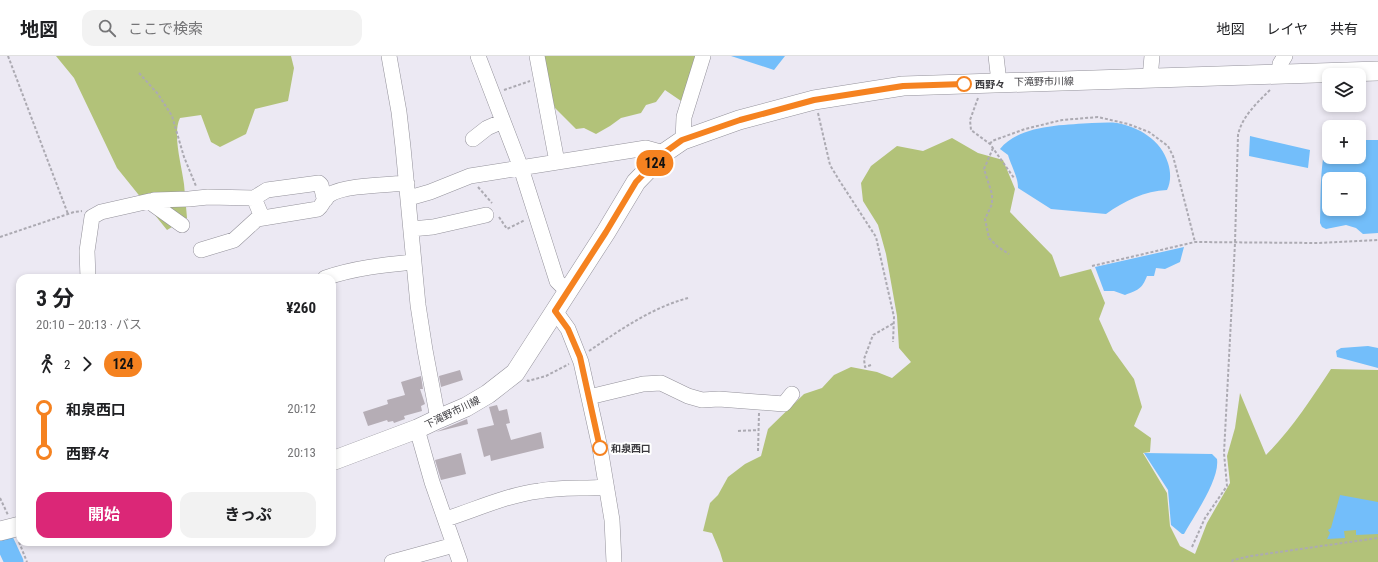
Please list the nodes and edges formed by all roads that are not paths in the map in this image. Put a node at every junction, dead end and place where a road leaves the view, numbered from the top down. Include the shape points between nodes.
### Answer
1 (389, 56) edge
2 (478, 56) edge
3 (537, 56) edge
4 (703, 56) edge
5 (996, 56) edge
6 (1152, 56) edge
7 (1285, 56) edge
8 (1378, 71) edge
9 (1279, 74) junction
10 (1150, 78) junction
11 (999, 82) junction
12 (503, 121) junction
13 (473, 139) dead end
14 (682, 140) junction
15 (664, 153) junction
16 (558, 162) junction
17 (521, 168) junction
18 (408, 190) junction
19 (254, 198) junction
20 (326, 199) junction
21 (154, 200) junction
22 (492, 211) road end
23 (262, 217) junction
24 (182, 225) dead end
25 (411, 229) junction
26 (202, 250) dead end
27 (413, 262) junction
28 (88, 274) edge
29 (336, 275) edge
30 (567, 290) junction
31 (555, 311) junction
32 (792, 394) dead end
33 (589, 397) junction
34 (438, 419) junction
35 (417, 429) junction
36 (336, 459) edge
37 (606, 486) junction
38 (446, 519) junction
39 (454, 545) junction
40 (392, 562) edge
41 (460, 562) edge
42 (614, 562) edge

1 - 18 street via 399,112
2 - 12 street
3 - 16 street
4 - 14 street via 684,117
5 - 11 street
6 - 10 street
7 - 9 street via 1280,64
8 - 9 main road, 下滝野市川線
9 - 10 main road, 下滝野市川線
10 - 11 main road, 下滝野市川線
11 - 14 main road, 下滝野市川線 via 903,86 814,100 740,120
12 - 13 street via 487,128
12 - 17 street
14 - 15 main road, 下滝野市川線
15 - 16 street via 646,148
15 - 30 main road, 下滝野市川線 via 636,182
16 - 17 street
17 - 18 street via 469,177 430,192
17 - 30 street via 558,281
18 - 20 street via 342,189
18 - 25 street
19 - 20 street via 267,190 319,183
19 - 21 street
19 - 23 street
20 - 23 street via 321,207 312,211
21 - 24 street via 154,205
21 - 28 street via 101,212 92,218 87,251
22 - 25 street via 433,227
23 - 26 street via 250,224 234,240
25 - 27 street
27 - 29 street via 358,268
27 - 34 street via 424,350
30 - 31 main road, 下滝野市川線
31 - 33 street via 568,329 580,357
31 - 34 main road, 下滝野市川線 via 515,373 488,394
32 - 33 street via 784,404 702,400 661,383 643,384
33 - 37 street
34 - 35 main road, 下滝野市川線
35 - 36 main road, 下滝野市川線
35 - 38 street
37 - 38 street via 554,489 523,494
37 - 42 street via 612,520
38 - 39 street
39 - 40 street
39 - 41 street

